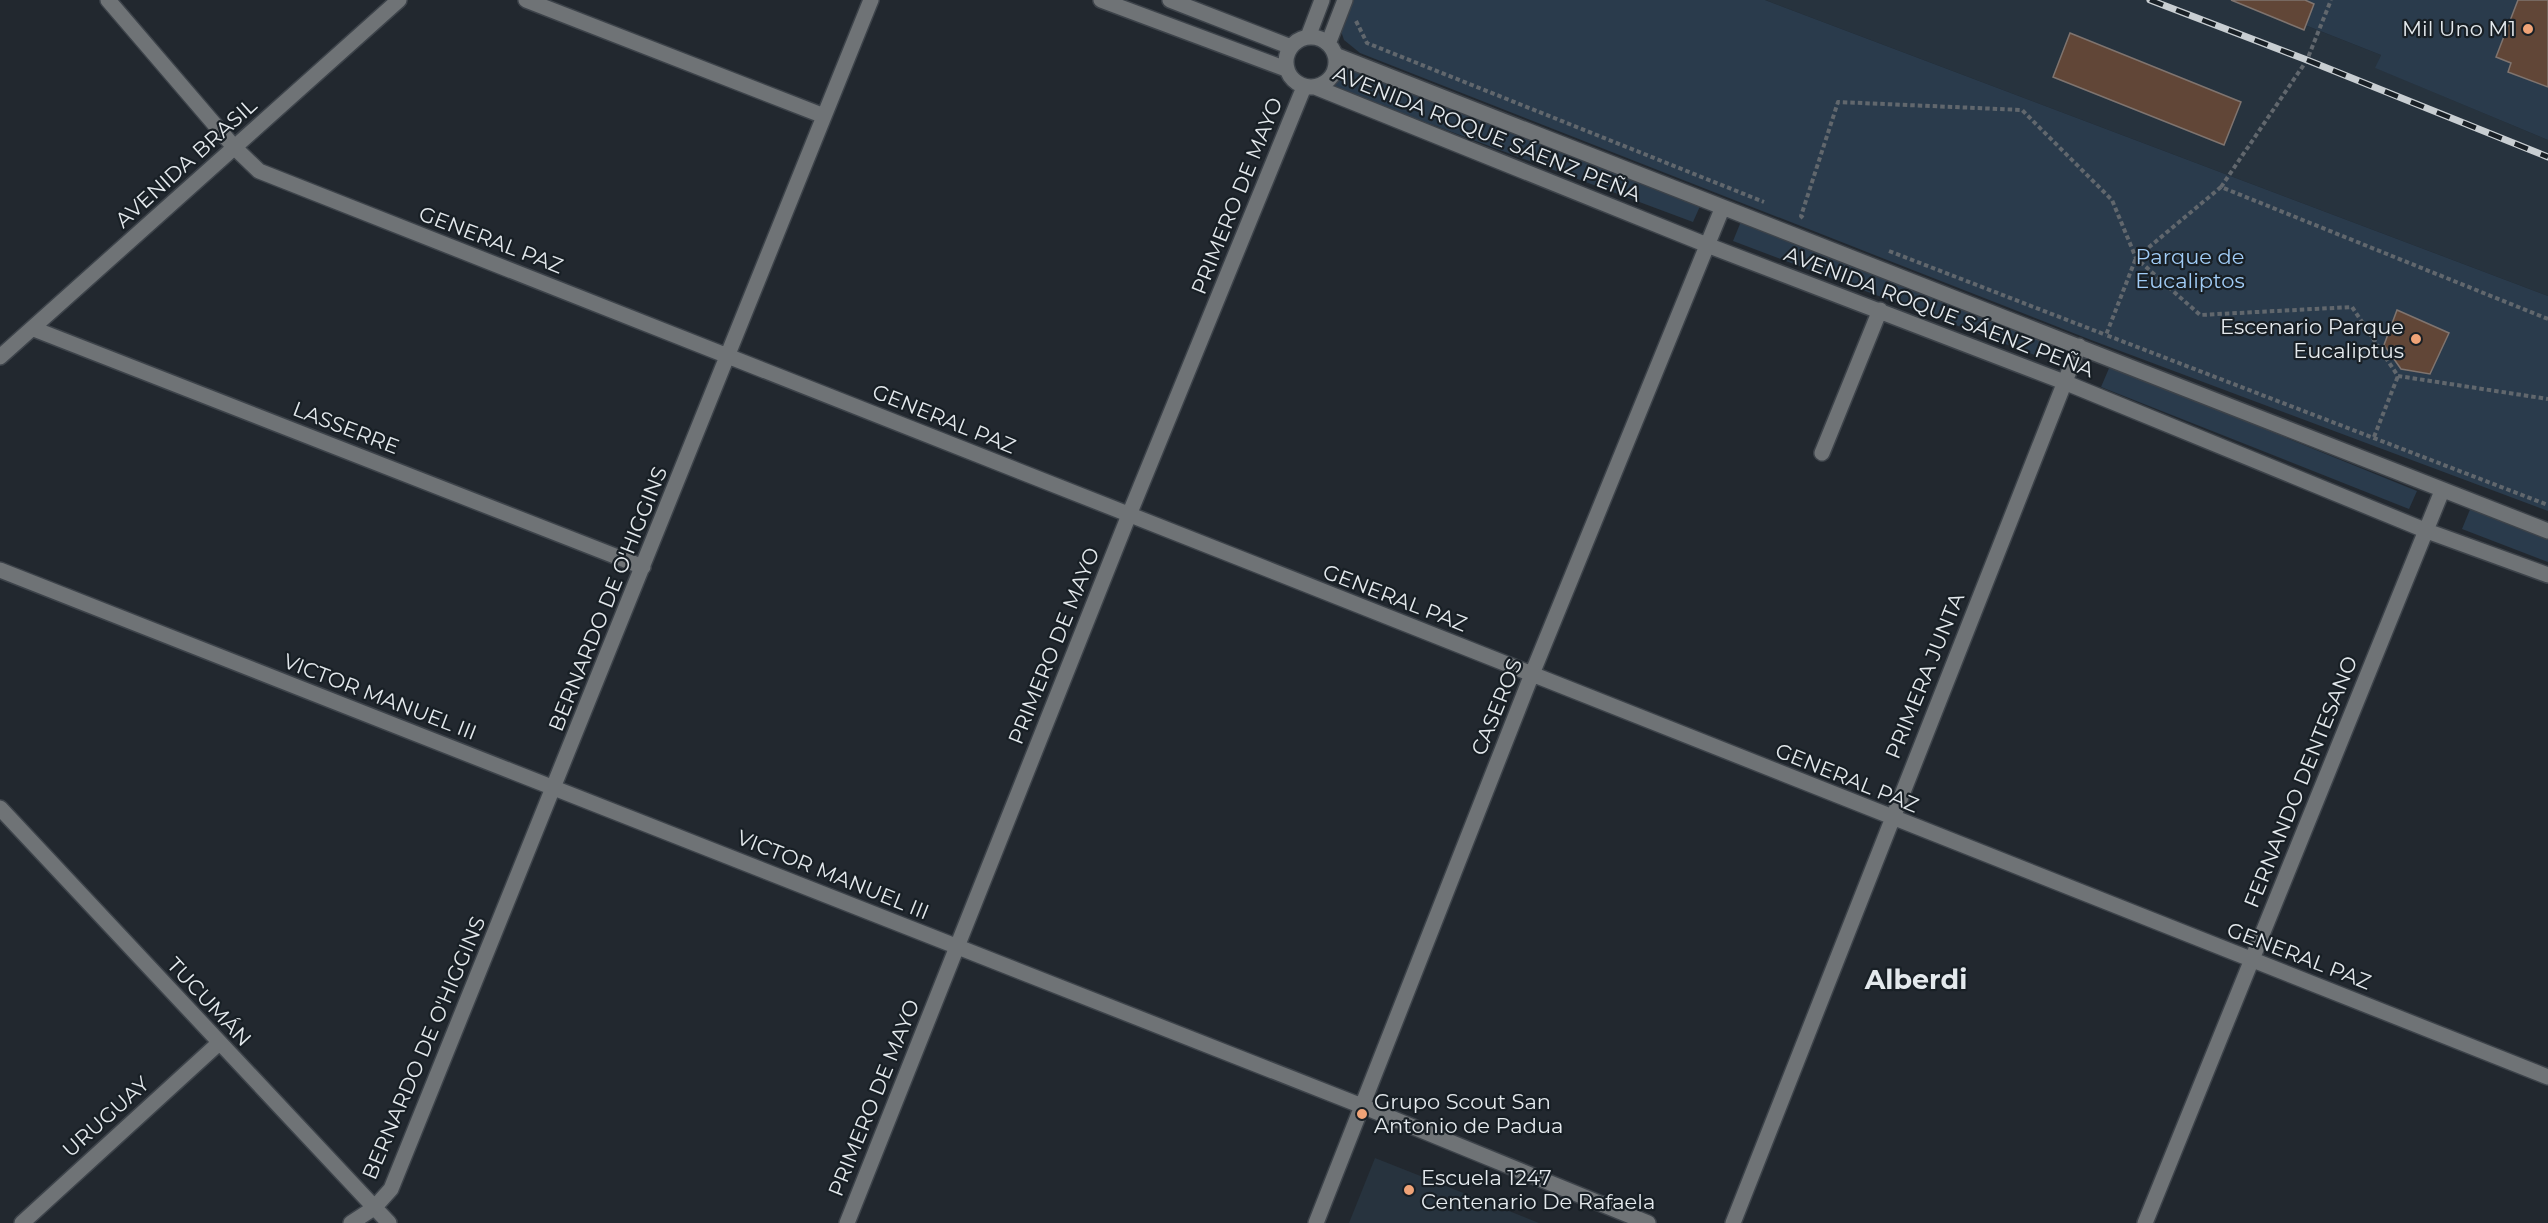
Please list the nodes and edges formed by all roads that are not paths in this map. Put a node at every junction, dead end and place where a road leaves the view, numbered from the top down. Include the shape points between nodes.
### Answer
1 (108, 0) edge
2 (399, 0) edge
3 (526, 0) edge
4 (871, 0) edge
5 (1104, 0) edge
6 (1170, 0) edge
7 (1322, 0) edge
8 (1345, 0) edge
9 (1200, 12) junction
10 (1249, 31) junction
11 (1191, 33) junction
12 (1308, 38) junction
13 (1291, 46) junction
14 (1331, 49) junction
15 (1241, 52) junction
16 (1286, 69) junction
17 (1310, 87) junction
18 (824, 116) junction
19 (234, 147) junction
20 (1722, 209) junction
21 (1707, 245) junction
22 (1880, 310) junction
23 (34, 329) junction
24 (2079, 346) junction
25 (1, 355) edge
26 (729, 355) junction
27 (2064, 382) junction
28 (1822, 453) dead end
29 (2442, 491) junction
30 (1129, 515) junction
31 (2427, 531) junction
32 (2548, 531) edge
33 (643, 567) junction
34 (0, 570) edge
35 (2548, 575) edge
36 (1532, 674) junction
37 (555, 788) junction
38 (0, 808) edge
39 (1892, 819) junction
40 (957, 947) junction
41 (2252, 960) junction
42 (219, 1043) junction
43 (2548, 1077) edge
44 (1362, 1106) junction
45 (374, 1208) junction
46 (22, 1223) edge
47 (351, 1223) edge
48 (389, 1223) edge
49 (847, 1223) edge
50 (1316, 1223) edge
51 (1648, 1223) edge
52 (1733, 1223) edge
53 (2145, 1223) edge

1 - 19 street, GENERAL PAZ
2 - 19 street, AVENIDA BRASIL
3 - 18 street
4 - 18 street, BERNARDO DE O'HIGGINS
5 - 11 street
6 - 9 street
7 - 12 street
8 - 14 street
9 - 10 street
9 - 11 street
10 - 13 street
10 - 15 street
11 - 15 street
12 - 13 street
12 - 14 street via 1317,38
13 - 16 street
14 - 17 street via 1334,74 1323,85
14 - 20 street, AVENIDA ROQUE SÁENZ PEÑA
15 - 16 street
16 - 17 street via 1293,81
17 - 21 street, AVENIDA ROQUE SÁENZ PEÑA
17 - 30 street, PRIMERO DE MAYO
18 - 26 street, BERNARDO DE O'HIGGINS
19 - 23 street, AVENIDA BRASIL
19 - 26 street, GENERAL PAZ via 259,171
20 - 21 street, CASEROS
20 - 24 street, AVENIDA ROQUE SÁENZ PEÑA
21 - 22 street, AVENIDA ROQUE SÁENZ PEÑA
21 - 36 street, CASEROS
22 - 27 street, AVENIDA ROQUE SÁENZ PEÑA
22 - 28 street
23 - 25 street, AVENIDA BRASIL
23 - 33 street, LASSERRE
24 - 27 street, PRIMERA JUNTA
24 - 29 street, AVENIDA ROQUE SÁENZ PEÑA
26 - 30 street, GENERAL PAZ
26 - 33 street, BERNARDO DE O'HIGGINS
27 - 31 street, AVENIDA ROQUE SÁENZ PEÑA
27 - 39 street, PRIMERA JUNTA
29 - 31 street, FERNANDO DENTESANO
29 - 32 street, AVENIDA ROQUE SÁENZ PEÑA
30 - 36 street, GENERAL PAZ
30 - 40 street, PRIMERO DE MAYO
31 - 35 street, AVENIDA ROQUE SÁENZ PEÑA
31 - 41 street, FERNANDO DENTESANO
33 - 37 street, BERNARDO DE O'HIGGINS
34 - 37 street, VICTOR MANUEL III
36 - 39 street, GENERAL PAZ
36 - 44 street, CASEROS
37 - 40 street, VICTOR MANUEL III
37 - 45 street, BERNARDO DE O'HIGGINS via 391,1189
38 - 42 street, TUCUMÁN
39 - 41 street, GENERAL PAZ
39 - 52 street, PRIMERA JUNTA
40 - 44 street, VICTOR MANUEL III
40 - 49 street, PRIMERO DE MAYO
41 - 43 street, GENERAL PAZ
41 - 53 street, FERNANDO DENTESANO
42 - 45 street, TUCUMÁN
42 - 46 street, URUGUAY
44 - 50 street, CASEROS
44 - 51 street, VICTOR MANUEL III
45 - 47 street, BERNARDO DE O'HIGGINS
45 - 48 street, TUCUMÁN

